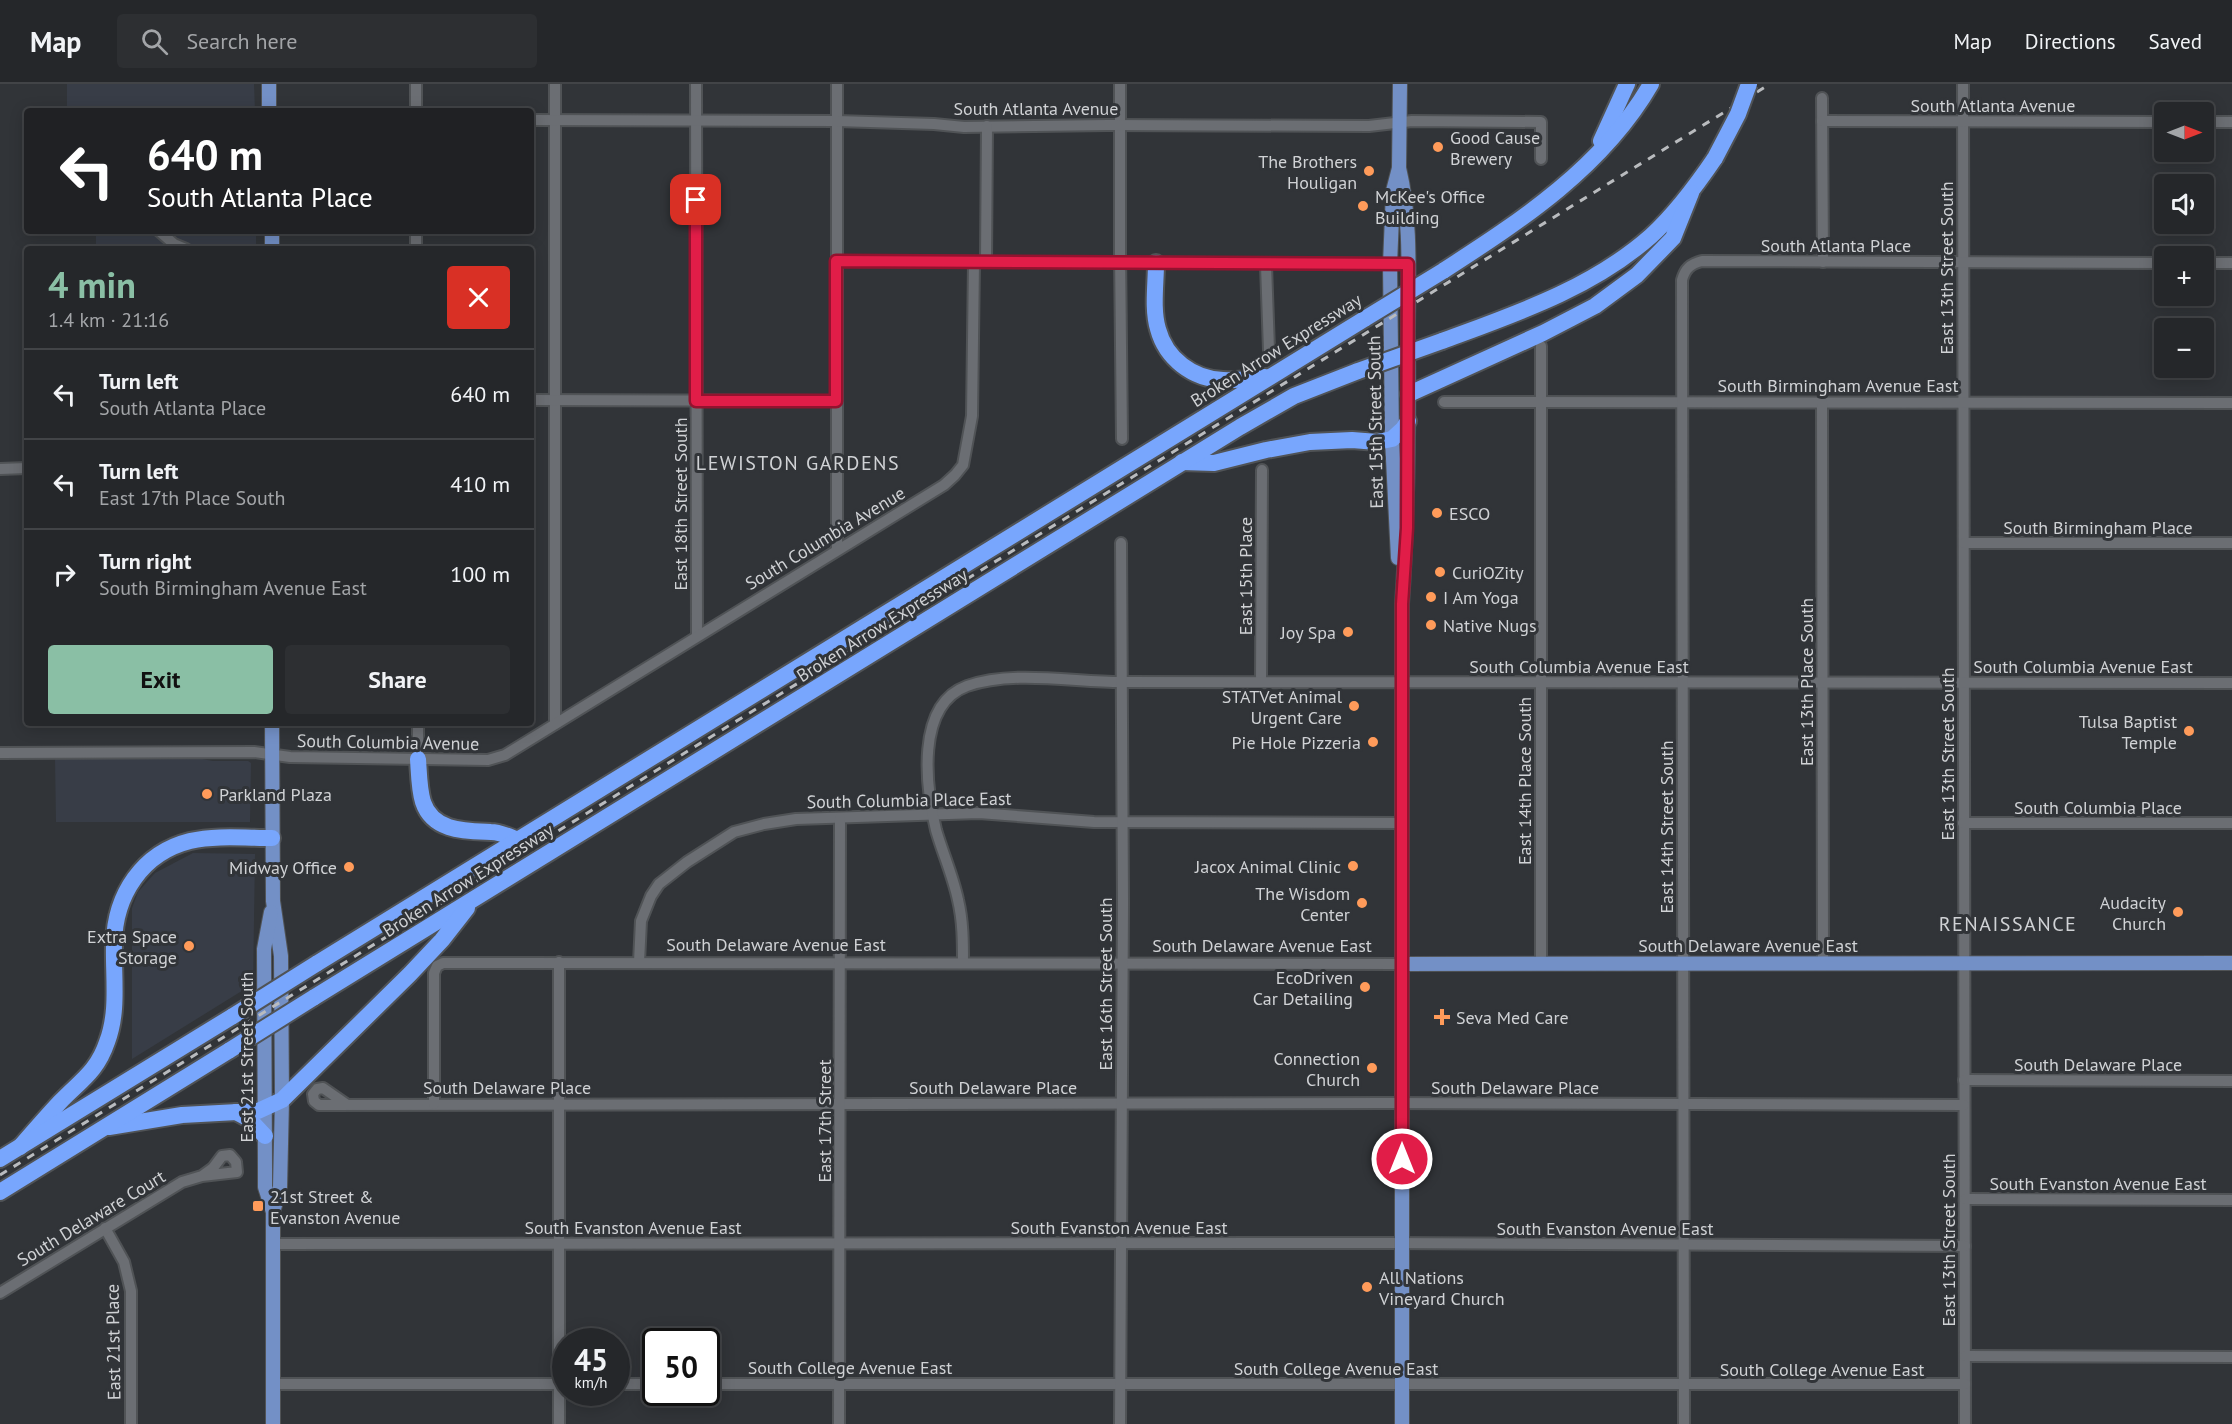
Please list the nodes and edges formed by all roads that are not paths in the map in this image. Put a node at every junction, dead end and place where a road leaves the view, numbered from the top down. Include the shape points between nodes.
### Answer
1 (268, 84) edge
2 (416, 84) edge
3 (555, 84) edge
4 (696, 84) edge
5 (837, 84) edge
6 (1120, 84) edge
7 (1400, 84) edge
8 (1627, 84) edge
9 (1651, 84) edge
10 (1749, 84) edge
11 (1963, 84) edge
12 (1822, 98) dead end
13 (268, 108) edge
14 (416, 108) edge
15 (534, 120) edge
16 (555, 120) junction
17 (697, 120) junction
18 (837, 121) junction
19 (1822, 121) junction
20 (1963, 121) junction
21 (2154, 122) edge
22 (2214, 122) edge
23 (2232, 122) edge
24 (1400, 123) junction
25 (1120, 124) junction
26 (987, 126) junction
27 (1541, 159) dead end
28 (1592, 160) junction
29 (1399, 168) junction
30 (1691, 193) junction
31 (163, 234) edge
32 (180, 246) edge
33 (836, 261) junction
34 (974, 262) junction
35 (986, 262) junction
36 (1823, 262) junction
37 (1963, 262) junction
38 (2154, 262) edge
39 (2214, 263) edge
40 (2232, 263) edge
41 (1120, 264) junction
42 (1156, 264) junction
43 (1408, 264) junction
44 (1266, 265) junction
45 (1390, 265) junction
46 (1688, 267) joint
47 (1541, 346) dead end
48 (1269, 350) dead end
49 (1270, 377) junction
50 (1408, 394) junction
51 (534, 400) edge
52 (554, 400) junction
53 (696, 401) junction
54 (836, 401) junction
55 (1541, 401) junction
56 (1682, 401) junction
57 (1444, 402) dead end
58 (1822, 402) junction
59 (1963, 402) junction
60 (2232, 403) edge
61 (1408, 421) junction
62 (1122, 439) dead end
63 (1392, 439) junction
64 (1182, 462) junction
65 (24, 468) edge
66 (0, 469) edge
67 (1262, 470) dead end
68 (1121, 543) dead end
69 (1964, 543) junction
70 (2232, 543) edge
71 (837, 550) junction
72 (1402, 604) junction
73 (698, 635) junction
74 (1122, 682) junction
75 (1261, 682) junction
76 (1402, 682) junction
77 (1541, 682) junction
78 (1682, 682) junction
79 (1822, 682) junction
80 (1964, 682) junction
81 (2232, 683) edge
82 (555, 724) junction
83 (272, 726) edge
84 (418, 726) edge
85 (0, 753) edge
86 (272, 754) junction
87 (418, 759) junction
88 (933, 815) junction
89 (840, 818) junction
90 (1122, 823) junction
91 (1402, 823) junction
92 (1963, 823) junction
93 (2232, 824) edge
94 (272, 838) junction
95 (518, 840) junction
96 (473, 900) junction
97 (273, 901) junction
98 (559, 962) junction
99 (639, 962) junction
100 (840, 962) junction
101 (1122, 962) junction
102 (1823, 962) junction
103 (963, 963) junction
104 (1541, 963) junction
105 (1682, 963) junction
106 (2232, 963) edge
107 (1402, 964) junction
108 (1964, 964) junction
109 (1964, 1080) junction
110 (2232, 1081) edge
111 (282, 1100) junction
112 (840, 1103) junction
113 (1121, 1103) junction
114 (1402, 1103) junction
115 (346, 1104) dead end
116 (434, 1104) junction
117 (559, 1104) junction
118 (1682, 1104) junction
119 (1964, 1105) junction
120 (265, 1109) junction
121 (236, 1112) junction
122 (109, 1126) junction
123 (265, 1136) junction
124 (20, 1147) junction
125 (0, 1159) edge
126 (202, 1176) dead end
127 (0, 1192) edge
128 (1965, 1199) junction
129 (2232, 1200) edge
130 (273, 1212) junction
131 (105, 1228) junction
132 (840, 1243) junction
133 (1121, 1243) junction
134 (273, 1244) junction
135 (560, 1244) junction
136 (1402, 1244) junction
137 (1683, 1245) junction
138 (1965, 1246) junction
139 (0, 1293) edge
140 (561, 1328) edge
141 (1965, 1356) junction
142 (2232, 1357) edge
143 (273, 1384) junction
144 (552, 1384) edge
145 (720, 1384) edge
146 (839, 1384) junction
147 (1120, 1384) junction
148 (1402, 1384) junction
149 (1965, 1384) junction
150 (1684, 1386) junction
151 (560, 1406) edge
152 (131, 1424) edge
153 (273, 1424) edge
154 (559, 1424) edge
155 (839, 1424) edge
156 (1120, 1424) edge
157 (1402, 1424) edge
158 (1684, 1424) edge
159 (1965, 1424) edge

1 - 13 main road
2 - 14 street
3 - 16 street
4 - 17 street, East 18th Street South
5 - 18 street
6 - 25 street
7 - 24 main road, East 15th Street South
8 - 28 highway
9 - 28 highway, Broken Arrow Expressway
10 - 30 highway, Broken Arrow Expressway, bridge via 1715,158
11 - 20 street, East 13th Street South
12 - 19 street
15 - 16 street, South Atlanta Avenue
16 - 17 street, South Atlanta Avenue
16 - 52 street
17 - 18 street, South Atlanta Avenue
17 - 53 street, East 18th Street South
18 - 26 street, South Atlanta Avenue
18 - 33 street
19 - 20 street, South Atlanta Avenue
19 - 36 street
20 - 21 street, South Atlanta Avenue
20 - 37 street, East 13th Street South
22 - 23 street
24 - 25 street, South Atlanta Avenue
24 - 27 street, South Atlanta Avenue via 1540,122
24 - 29 main road, East 15th Street South
25 - 26 street, South Atlanta Avenue
25 - 41 street
26 - 35 street
28 - 49 highway, Broken Arrow Expressway, bridge via 1536,208 1443,271
29 - 43 main road, East 15th Street South via 1405,193
29 - 45 main road, East 15th Street South via 1393,191
30 - 50 highway via 1672,238 1637,275 1595,306
30 - 64 highway, Broken Arrow Expressway, bridge via 1652,235 1602,272 1552,298 1294,396
31 - 32 street
33 - 34 street
33 - 54 street
34 - 35 street
34 - 71 street, South Columbia Avenue via 974,402 963,465 944,485
35 - 41 street
36 - 37 street, South Atlanta Place
36 - 46 street, South Atlanta Place via 1702,261
37 - 38 street, South Atlanta Place
37 - 59 street, East 13th Street South
39 - 40 street
41 - 42 street
41 - 62 street
42 - 44 street
42 - 49 highway via 1157,328 1175,360 1212,379
43 - 45 street
43 - 50 main road, East 15th Street South
44 - 45 street
44 - 48 street
45 - 63 main road, East 15th Street South
46 - 56 street, East 14th Street South via 1682,280
47 - 55 street, East 14th Place South
49 - 95 highway, Broken Arrow Expressway
50 - 61 main road, East 15th Street South
51 - 52 street
52 - 53 street
52 - 82 street
53 - 54 street
53 - 73 street, East 18th Street South
54 - 71 street
55 - 56 street, South Birmingham Avenue East
55 - 57 street, South Birmingham Avenue East
55 - 77 street, East 14th Place South
56 - 58 street, South Birmingham Avenue East
56 - 78 street, East 14th Street South
58 - 59 street, South Birmingham Avenue East
58 - 79 street, East 13th Place South
59 - 60 street, South Birmingham Avenue East
59 - 69 street, East 13th Street South
61 - 63 highway
61 - 72 main road, East 15th Street South
63 - 64 highway via 1310,442 1214,463
63 - 72 main road, East 15th Street South
64 - 96 highway, Broken Arrow Expressway
65 - 66 street
67 - 75 street, East 15th Place
68 - 74 street, East 16th Street South
69 - 70 street, South Birmingham Place
69 - 80 street, East 13th Street South
71 - 73 street, South Columbia Avenue
72 - 76 main road, East 15th Street South
73 - 82 street, South Columbia Avenue
74 - 75 street, South Columbia Avenue East
74 - 88 street, South Columbia Avenue East via 990,681 956,692 937,713 932,727 928,764
74 - 90 street, East 16th Street South
75 - 76 street, South Columbia Avenue East
76 - 77 street, South Columbia Avenue East
76 - 91 main road, East 15th Street South
77 - 78 street, South Columbia Avenue East
77 - 104 street, East 14th Place South
78 - 79 street, South Columbia Avenue East
78 - 105 street, East 14th Street South
79 - 80 street, South Columbia Avenue East
79 - 102 street, East 13th Place South
80 - 81 street, South Columbia Avenue East
80 - 92 street, East 13th Street South
82 - 87 street, South Columbia Avenue via 496,759
83 - 86 main road, East 21st Street South
84 - 87 street
85 - 86 street, South Columbia Avenue
86 - 87 street, South Columbia Avenue
86 - 94 main road, East 21st Street South
87 - 95 highway via 423,801 434,818 452,829 494,831
88 - 89 street, South Columbia Place East
88 - 90 street, South Columbia Place East via 997,814
88 - 103 street via 959,903
89 - 99 street, South Columbia Place East via 796,819 747,828 722,839 669,874 645,909
89 - 100 street, East 17th Street
90 - 91 street, South Columbia Place East
90 - 101 street, East 16th Street South
91 - 107 main road, East 15th Street South
92 - 93 street, South Columbia Place
92 - 108 street, East 13th Street South
94 - 97 main road, East 21st Street South
94 - 124 highway via 205,839 179,844 156,857 133,878 119,906 115,925 114,1014 102,1056 94,1070
95 - 124 highway, Broken Arrow Expressway, bridge
96 - 111 highway via 410,974
96 - 122 highway, Broken Arrow Expressway, bridge
97 - 111 main road, East 21st Street South via 281,956
97 - 120 main road, East 21st Street South via 264,950
98 - 99 street, South Delaware Avenue East
98 - 116 street, South Delaware Avenue East via 450,962 437,966
98 - 117 street
99 - 100 street, South Delaware Avenue East
100 - 103 street, South Delaware Avenue East
100 - 112 street, East 17th Street
101 - 103 street, South Delaware Avenue East
101 - 107 street, South Delaware Avenue East
101 - 113 street, East 16th Street South
102 - 105 main road, South Delaware Avenue East
102 - 108 main road, South Delaware Avenue East
104 - 105 main road, South Delaware Avenue East
104 - 107 main road, South Delaware Avenue East
105 - 118 street, East 14th Street South
106 - 108 main road, South Delaware Avenue East
107 - 114 main road, East 15th Street South
108 - 109 street, East 13th Street South
109 - 110 street, South Delaware Place
109 - 119 street, East 13th Street South
111 - 120 highway
111 - 130 main road, East 21st Street South via 280,1188
112 - 113 street, South Delaware Place
112 - 117 street, South Delaware Place
112 - 132 street, East 17th Street
113 - 114 street, South Delaware Place
113 - 133 street, East 16th Street South
114 - 118 street, South Delaware Place
114 - 136 main road, East 15th Street South
115 - 116 street, South Delaware Place
116 - 117 street, South Delaware Place
117 - 135 street
118 - 119 street, South Delaware Place
118 - 137 street, East 14th Street South
119 - 128 street, East 13th Street South
120 - 121 highway
120 - 123 main road, East 21st Street South
121 - 122 highway
121 - 123 highway
122 - 127 highway, Broken Arrow Expressway
123 - 130 main road, East 21st Street South via 265,1187
124 - 125 highway, Broken Arrow Expressway
126 - 131 street, South Delaware Court via 171,1188
128 - 129 street, South Evanston Avenue East
128 - 138 street, East 13th Street South
130 - 134 main road, East 21st Street South
131 - 139 street, South Delaware Court
131 - 152 street, East 21st Place via 124,1262 131,1291
132 - 133 street, South Evanston Avenue East
132 - 135 street, South Evanston Avenue East
132 - 146 street, East 17th Street
133 - 136 street, South Evanston Avenue East
133 - 147 street, East 16th Street South
134 - 135 street, South Evanston Avenue East
134 - 143 main road, East 21st Street South
135 - 140 street
136 - 137 street, South Evanston Avenue East
136 - 148 main road, East 15th Street South
137 - 138 street, South Evanston Avenue East
137 - 150 street, East 14th Street South
138 - 141 street, East 13th Street South
141 - 142 street
141 - 149 street, East 13th Street South
143 - 144 street
143 - 153 main road, East 21st Street South
145 - 146 street, South College Avenue East
146 - 147 street, South College Avenue East
146 - 155 street, East 17th Street
147 - 148 street, South College Avenue East
147 - 156 street, East 16th Street South
148 - 150 street, South College Avenue East
148 - 157 main road, East 15th Street South
149 - 150 street, South College Avenue East
149 - 159 street, East 13th Street South
150 - 158 street, East 14th Street South
151 - 154 street

